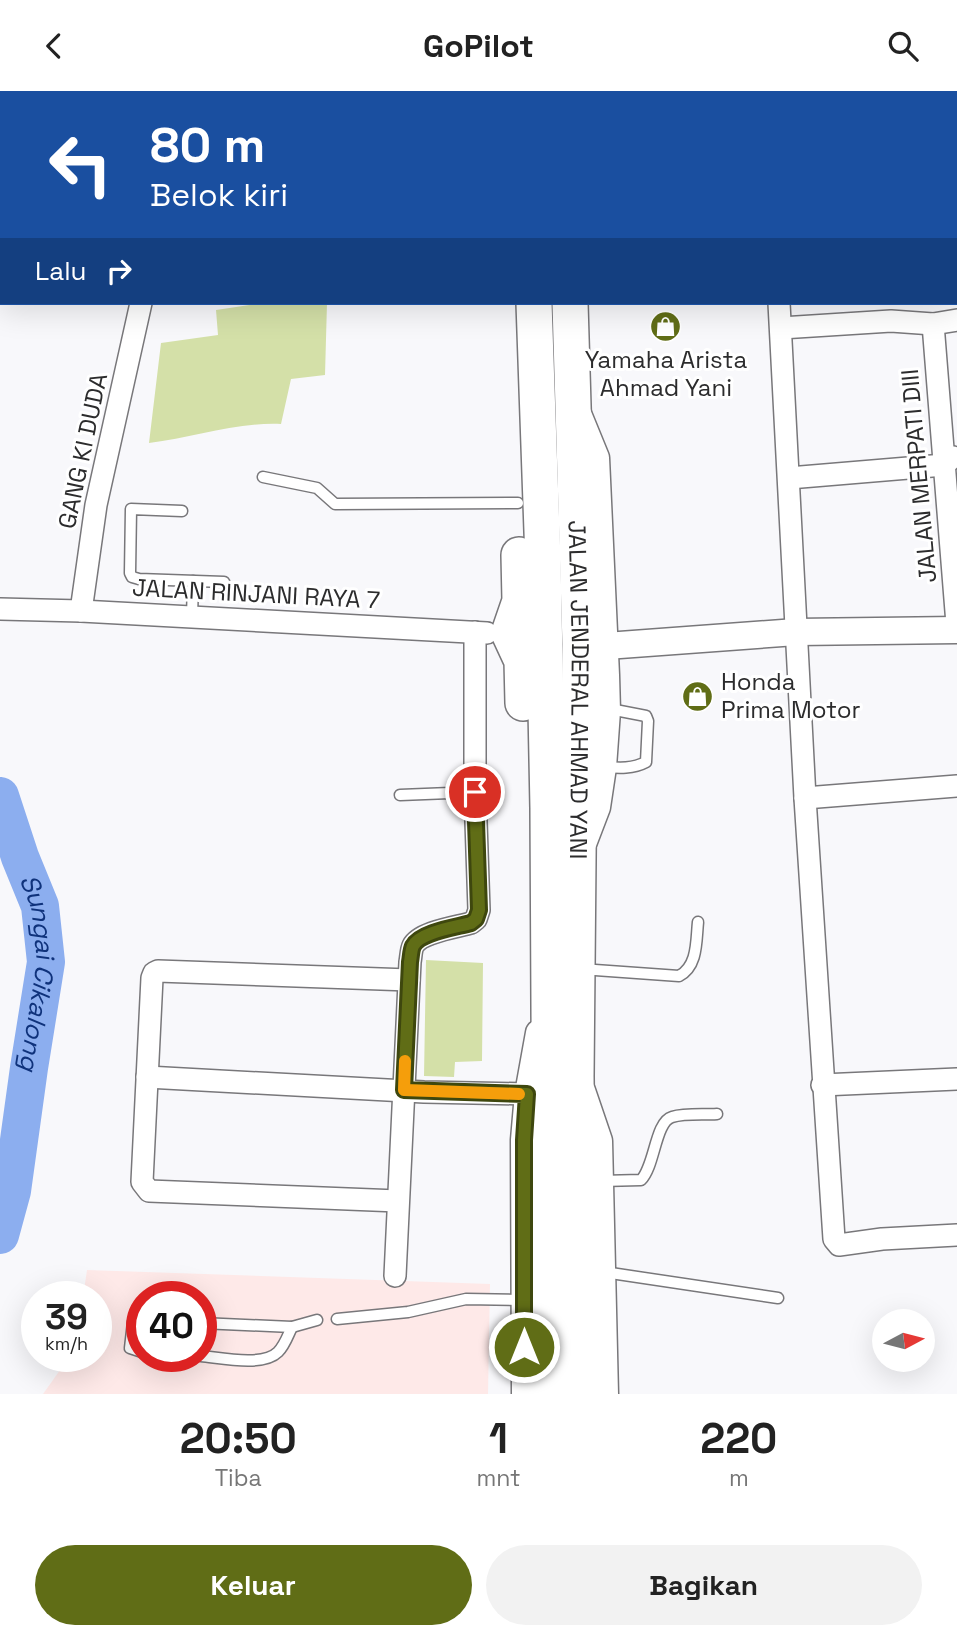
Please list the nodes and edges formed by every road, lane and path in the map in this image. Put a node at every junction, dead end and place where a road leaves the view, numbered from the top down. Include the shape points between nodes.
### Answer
1 (141, 305) edge
2 (534, 305) edge
3 (570, 305) edge
4 (779, 305) edge
5 (891, 312) edge
6 (957, 320) edge
7 (933, 324) junction
8 (781, 328) junction
9 (573, 403) junction
10 (538, 422) junction
11 (950, 459) edge
12 (263, 477) dead end
13 (789, 478) junction
14 (498, 503) junction
15 (183, 511) dead end
16 (193, 581) junction
17 (224, 582) dead end
18 (0, 609) edge
19 (81, 611) junction
20 (192, 617) junction
21 (957, 624) edge
22 (957, 630) edge
23 (796, 632) junction
24 (492, 633) junction
25 (606, 646) junction
26 (607, 711) junction
27 (603, 767) junction
28 (957, 786) edge
29 (475, 792) junction
30 (400, 795) dead end
31 (805, 798) junction
32 (548, 808) junction
33 (579, 855) junction
34 (698, 922) dead end
35 (579, 969) junction
36 (409, 979) junction
37 (548, 1001) junction
38 (147, 1077) junction
39 (957, 1079) edge
40 (822, 1086) junction
41 (404, 1090) junction
42 (508, 1094) junction
43 (717, 1114) dead end
44 (576, 1170) junction
45 (398, 1201) junction
46 (957, 1235) edge
47 (604, 1272) junction
48 (395, 1276) dead end
49 (778, 1298) dead end
50 (504, 1300) junction
51 (337, 1319) dead end
52 (317, 1320) dead end
53 (217, 1324) edge
54 (292, 1327) junction
55 (217, 1357) edge
56 (525, 1394) edge
57 (551, 1394) edge
58 (579, 1394) edge
59 (605, 1394) edge

1 - 19 street, GANG KI DUDA via 96,505
2 - 10 highway, JALAN JENDERAL AHMAD YANI
3 - 9 highway, JALAN JENDERAL AHMAD YANI
4 - 8 street
5 - 7 street
5 - 8 street
6 - 7 street
7 - 11 street, JALAN MERPATI DIII
8 - 13 street
9 - 25 street via 596,459
9 - 33 highway, JALAN JENDERAL AHMAD YANI via 580,644
10 - 14 highway via 520,450
10 - 32 highway, JALAN JENDERAL AHMAD YANI
11 - 13 street
11 - 21 street, JALAN MERPATI DIII
12 - 14 lane via 317,488 335,504
13 - 23 street
14 - 24 highway via 520,601 518,613
15 - 16 lane via 131,509 130,573 139,579
16 - 17 lane
16 - 20 lane
18 - 19 street, JALAN RINJANI RAYA 7
19 - 20 street, JALAN RINJANI RAYA 7
20 - 24 street, JALAN RINJANI RAYA 7
22 - 23 street
23 - 25 street
23 - 31 street
24 - 29 street
24 - 32 highway via 519,650 523,758 534,791
25 - 26 street
26 - 27 street
26 - 27 lane via 646,716 648,755 640,765
27 - 33 street via 597,807
28 - 31 street
29 - 30 lane
29 - 36 street via 476,919 418,939
31 - 40 street
32 - 37 highway, JALAN JENDERAL AHMAD YANI
33 - 35 highway, JALAN JENDERAL AHMAD YANI
34 - 35 lane via 692,963 679,976
35 - 44 highway, JALAN JENDERAL AHMAD YANI
36 - 38 street via 156,971
36 - 41 street
37 - 42 street, JALAN JENDERAL AHMAD YANI via 536,1046
37 - 44 highway, JALAN JENDERAL AHMAD YANI
38 - 41 street
38 - 45 street via 142,1182 149,1191
39 - 40 street
40 - 46 street via 836,1244
41 - 42 street
41 - 45 street
42 - 50 street, JALAN JENDERAL AHMAD YANI via 524,1140
43 - 44 lane via 672,1117 662,1124 649,1168 640,1180
44 - 47 street, JALAN JENDERAL AHMAD YANI
44 - 57 highway, JALAN JENDERAL AHMAD YANI
44 - 58 highway, JALAN JENDERAL AHMAD YANI
45 - 48 street
47 - 49 lane
47 - 59 street, JALAN JENDERAL AHMAD YANI
50 - 51 lane via 466,1299 408,1312
50 - 56 street, JALAN JENDERAL AHMAD YANI
52 - 54 lane
53 - 54 lane
54 - 55 lane via 272,1357 262,1361

